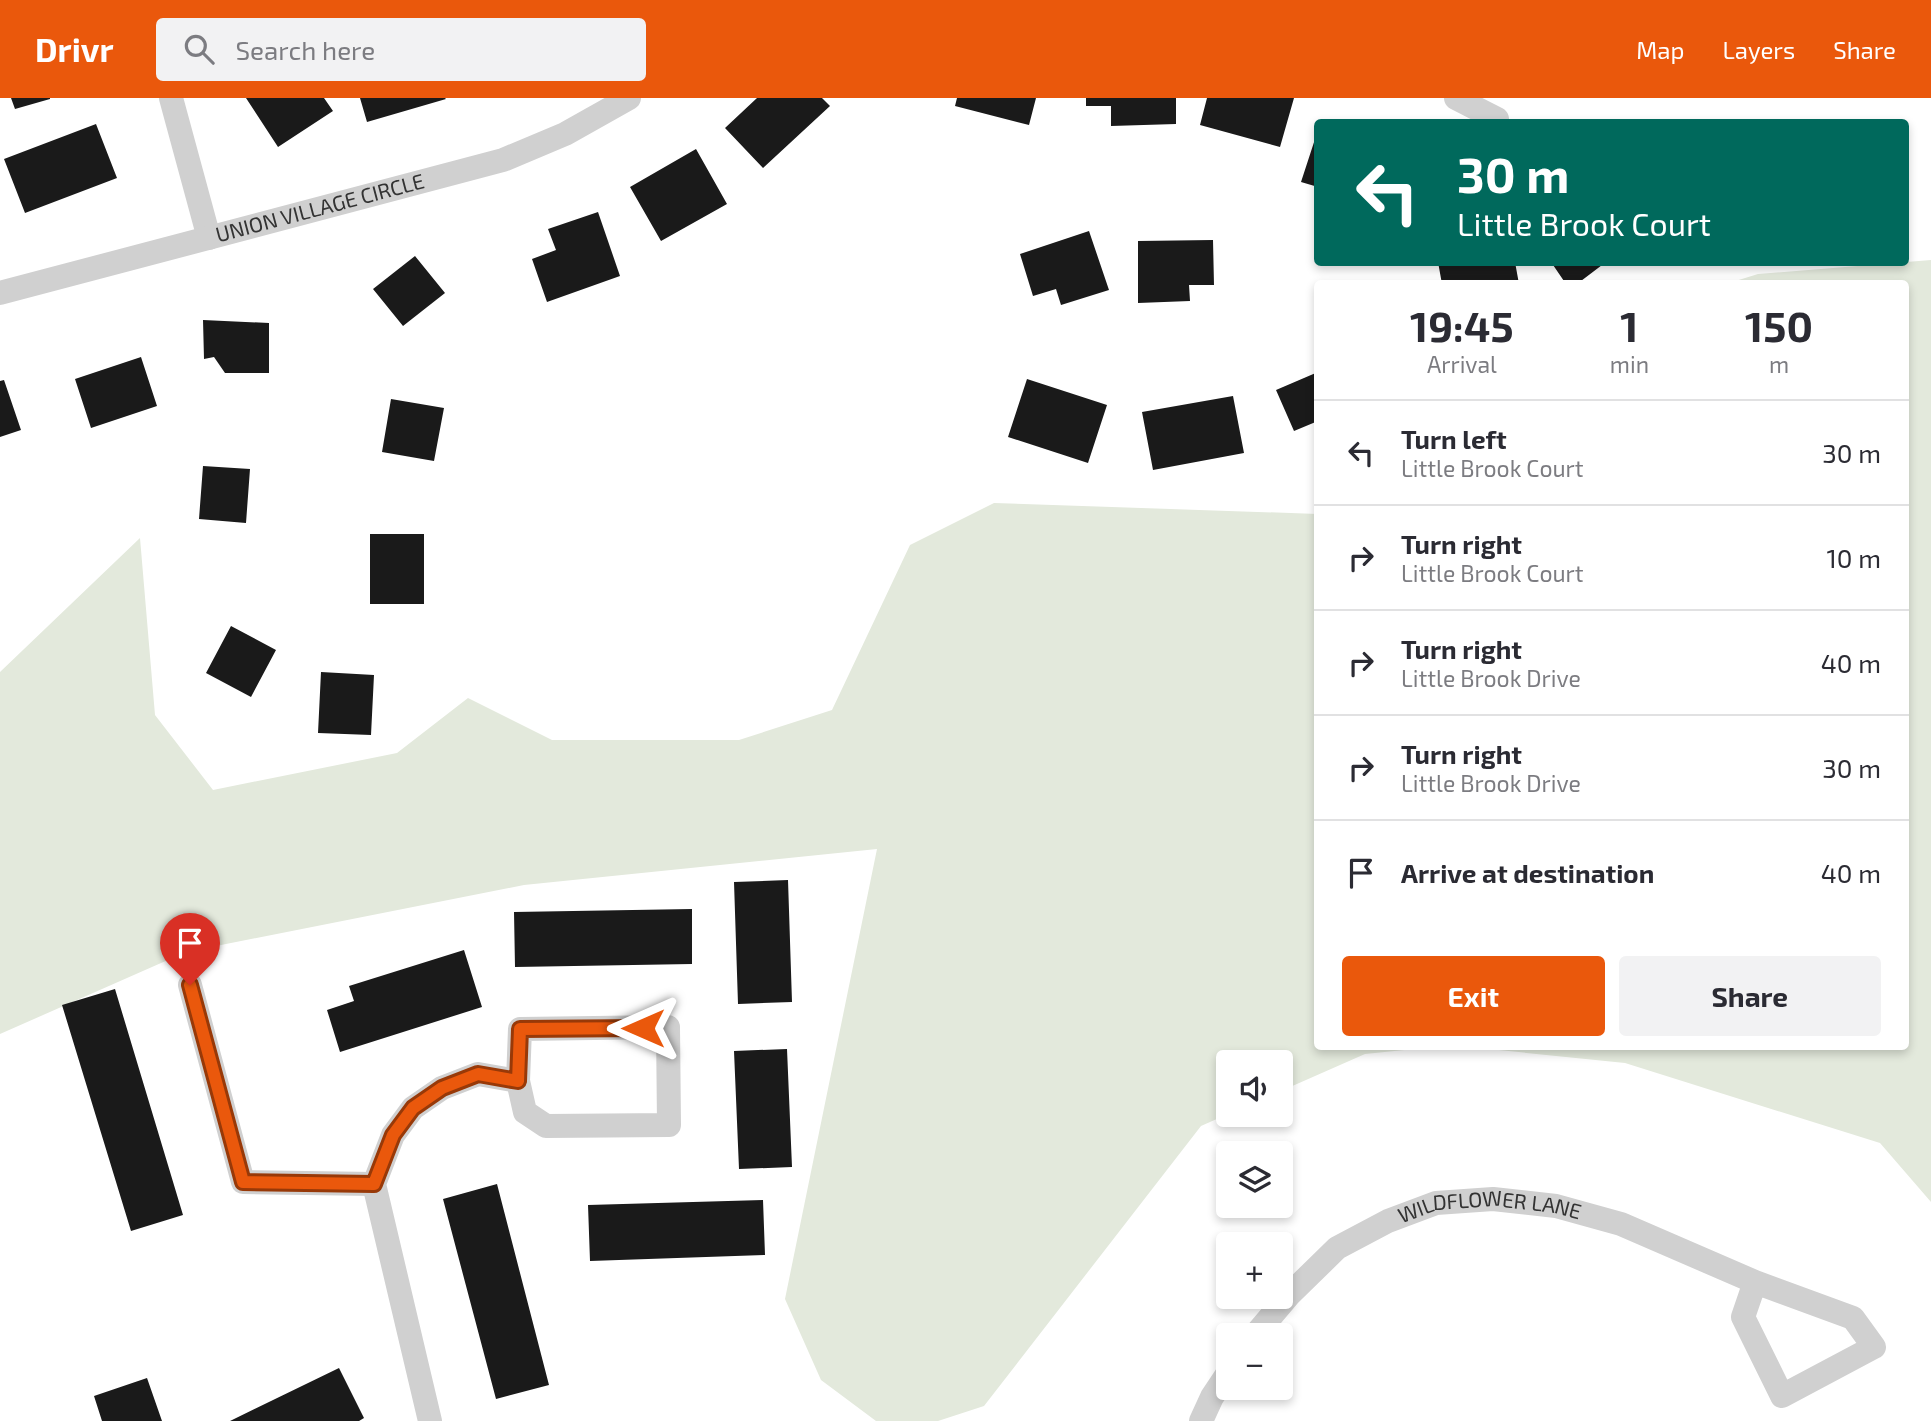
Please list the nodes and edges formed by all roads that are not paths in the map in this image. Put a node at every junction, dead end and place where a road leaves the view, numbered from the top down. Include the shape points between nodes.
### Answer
1 (171, 98) edge
2 (629, 98) edge
3 (1456, 98) edge
4 (1497, 119) dead end
5 (209, 238) junction
6 (0, 293) edge
7 (190, 985) dead end
8 (518, 1081) junction
9 (374, 1184) junction
10 (1755, 1282) junction
11 (1265, 1323) edge
12 (1216, 1391) edge
13 (430, 1421) edge
14 (1200, 1421) edge

1 - 5 street
2 - 5 street, UNION VILLAGE CIRCLE via 565,134 503,160
3 - 4 street
5 - 6 street, UNION VILLAGE CIRCLE
7 - 9 street via 243,1182
8 - 8 street via 525,1112 546,1126 669,1125 668,1027 520,1029
8 - 9 street via 478,1074 442,1088 413,1108 393,1135
9 - 13 street
10 - 10 street, WILDFLOWER LANE via 1853,1318 1874,1347 1782,1396 1743,1317
10 - 11 street, WILDFLOWER LANE via 1621,1223 1556,1206 1493,1199 1436,1203 1337,1248
12 - 14 street

